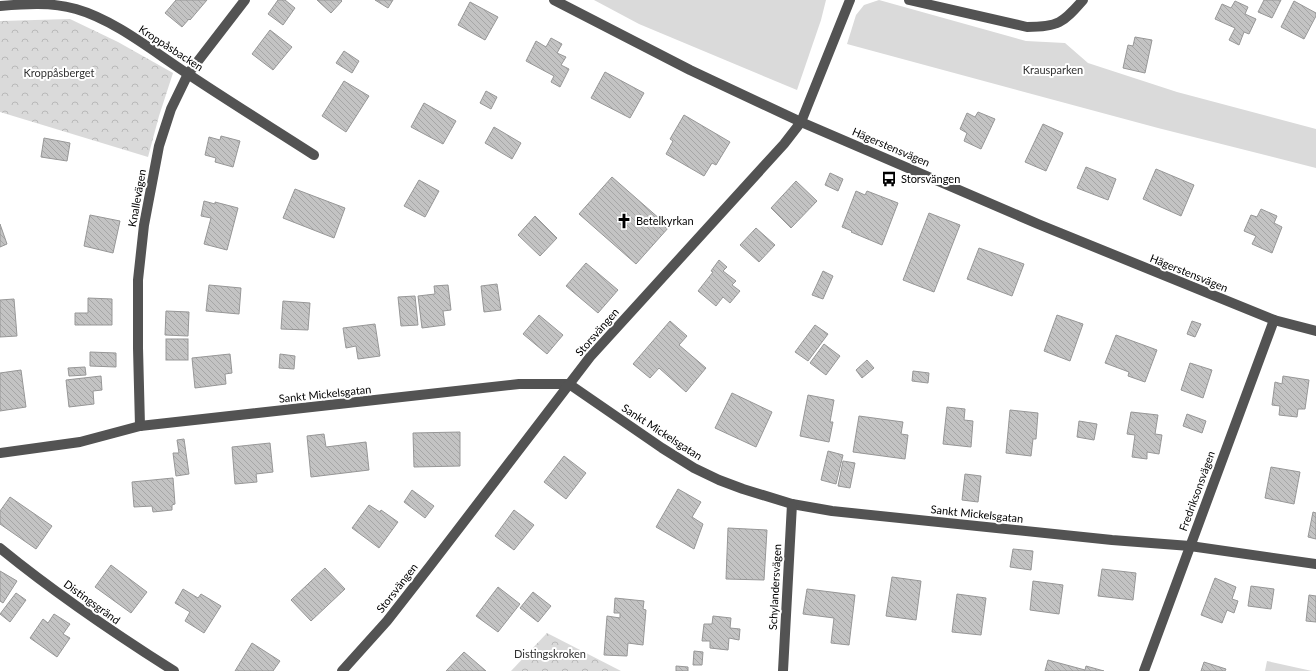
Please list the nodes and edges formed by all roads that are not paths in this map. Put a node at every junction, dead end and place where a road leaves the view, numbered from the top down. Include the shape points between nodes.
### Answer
1 (245, 0) edge
2 (554, 0) edge
3 (850, 0) edge
4 (909, 0) edge
5 (1084, 0) edge
6 (0, 6) edge
7 (188, 74) junction
8 (801, 122) junction
9 (314, 155) dead end
10 (1274, 320) junction
11 (1316, 331) edge
12 (569, 384) junction
13 (140, 426) junction
14 (0, 453) edge
15 (792, 504) junction
16 (1190, 546) junction
17 (0, 548) edge
18 (1316, 564) edge
19 (174, 671) edge
20 (342, 671) edge
21 (783, 671) edge
22 (1144, 671) edge

1 - 7 street, Knallevägen
2 - 8 street, Hägerstensvägen via 690,70
3 - 8 street, Storsvängen
4 - 5 street via 1033,27 1058,23 1069,17
6 - 7 street, Kroppåsbacken via 46,4 77,9 113,26
7 - 9 street, Kroppåsbacken
7 - 13 street, Knallevägen via 171,109 161,138 141,248 137,308
8 - 10 street, Hägerstensvägen via 1038,224
8 - 12 street, Storsvängen via 784,144 590,357
10 - 11 street, Hägerstensvägen
10 - 16 street, Fredriksonsvägen
12 - 13 street, Sankt Mickelsgatan via 519,384
12 - 15 street, Sankt Mickelsgatan via 694,468 743,489
12 - 20 street, Storsvängen via 386,621
13 - 14 street, Sankt Mickelsgatan via 80,442
15 - 16 street, Sankt Mickelsgatan via 832,511
15 - 21 street, Schylandersvägen
16 - 18 street, Sankt Mickelsgatan
16 - 22 street, Fredriksonsvägen
17 - 19 street, Distingsgränd via 110,630

